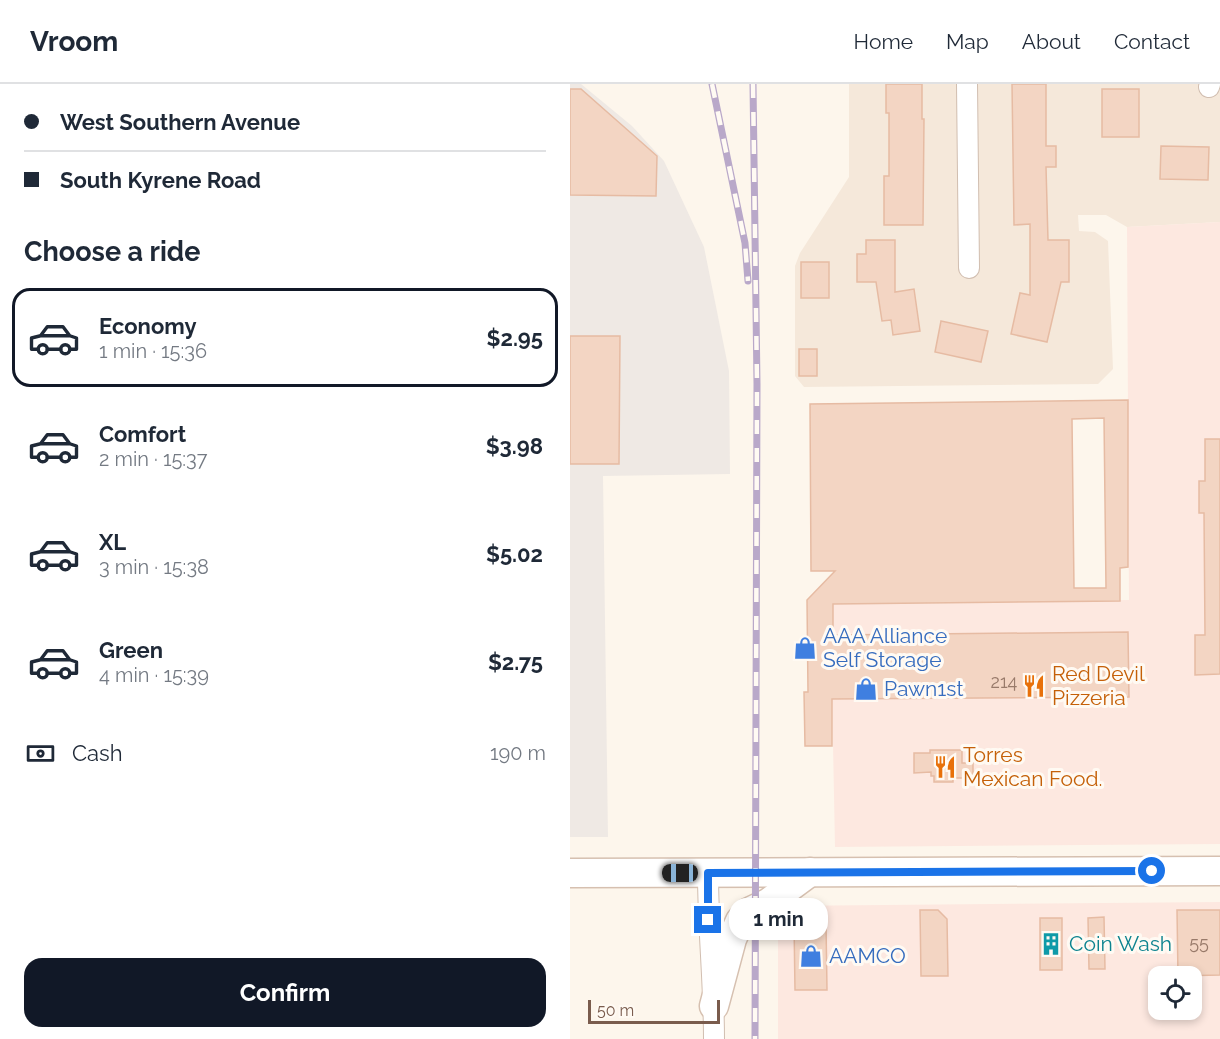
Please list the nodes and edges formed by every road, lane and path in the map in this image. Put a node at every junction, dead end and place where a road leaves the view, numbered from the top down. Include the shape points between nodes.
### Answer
1 (967, 84) edge
2 (969, 268) dead end
3 (1220, 871) edge
4 (810, 872) junction
5 (570, 873) edge
6 (708, 873) junction
7 (714, 1006) junction
8 (714, 1039) edge

1 - 2 street
3 - 4 main road
4 - 6 main road
4 - 7 main road via 741,921 732,939
5 - 6 main road
6 - 7 street
7 - 8 street

